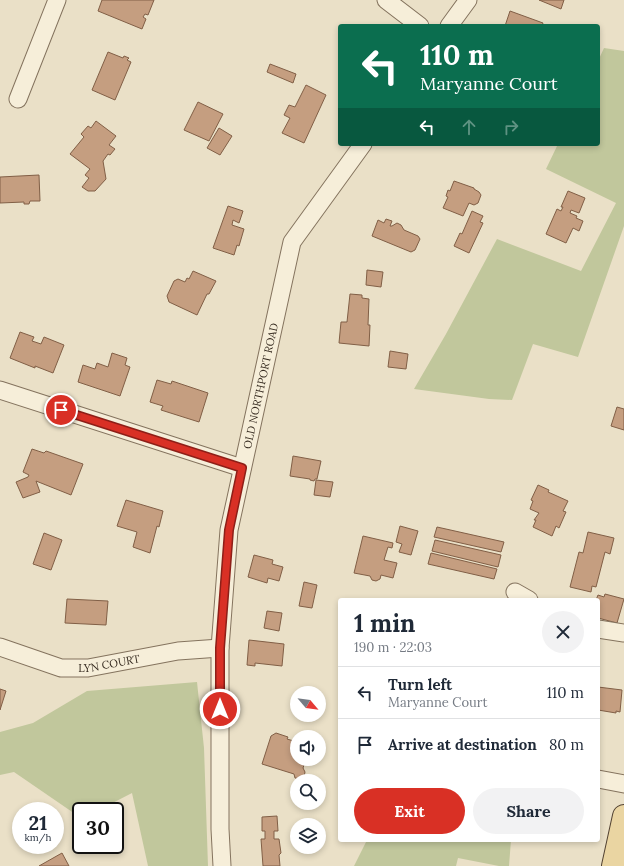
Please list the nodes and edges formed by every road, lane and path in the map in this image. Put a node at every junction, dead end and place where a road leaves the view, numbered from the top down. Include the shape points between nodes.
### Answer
1 (57, 0) edge
2 (386, 0) edge
3 (468, 0) edge
4 (417, 24) edge
5 (450, 24) edge
6 (18, 98) dead end
7 (362, 146) edge
8 (0, 390) edge
9 (242, 468) junction
10 (600, 629) edge
11 (624, 634) edge
12 (0, 647) edge
13 (220, 648) junction
14 (600, 779) edge
15 (624, 784) edge
16 (624, 816) edge
17 (222, 866) edge
18 (613, 866) edge

1 - 6 street
2 - 4 street
3 - 5 street
7 - 9 street, OLD NORTHPORT ROAD via 292,242
8 - 9 street
9 - 13 street, OLD NORTHPORT ROAD via 229,530
10 - 11 street
12 - 13 street, LYN COURT via 61,668 88,668 178,651
13 - 17 street, OLD NORTHPORT ROAD
14 - 15 street
16 - 18 main road

